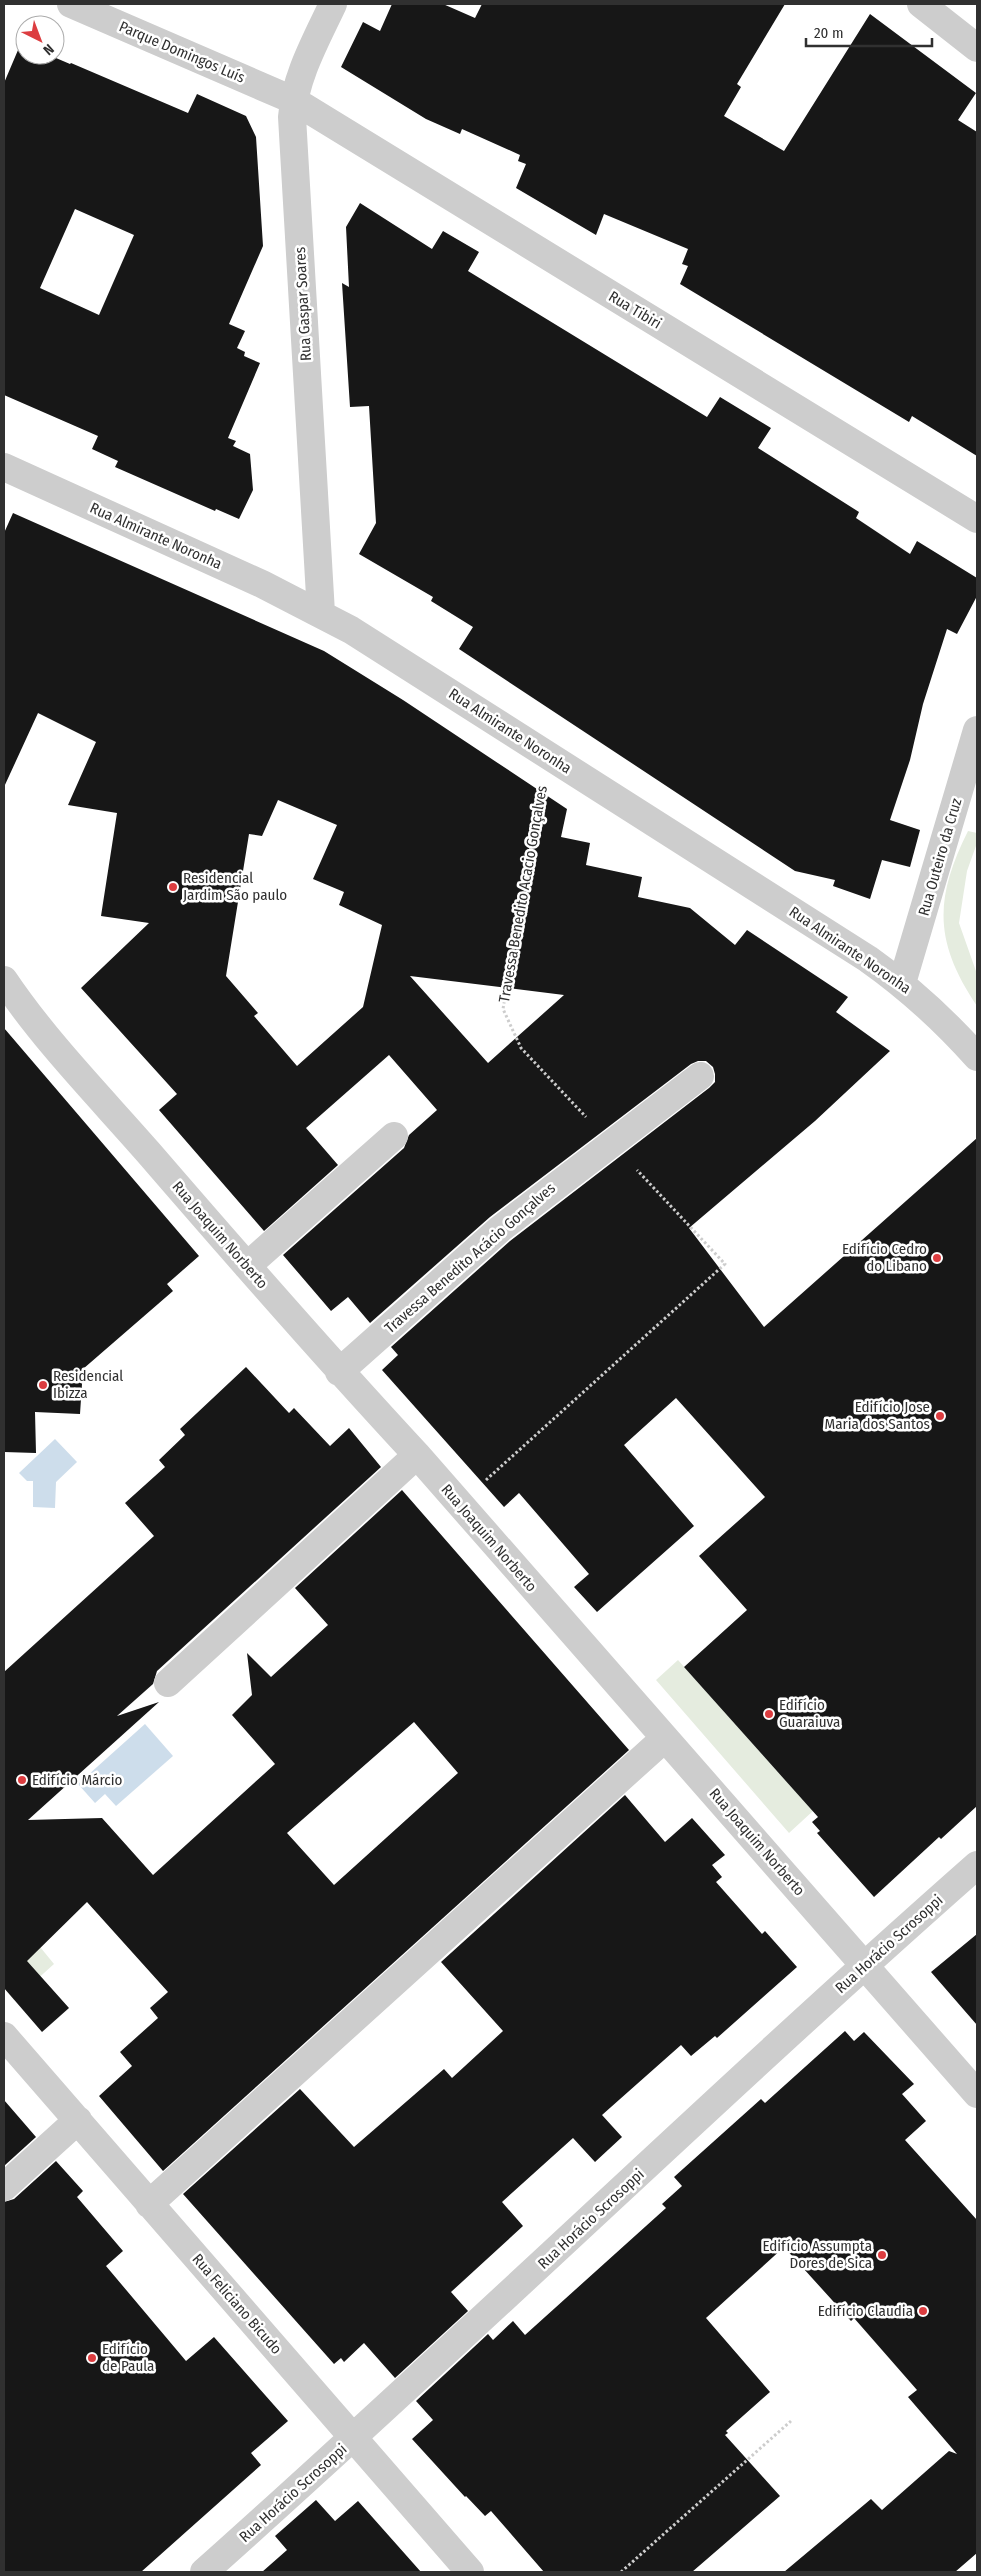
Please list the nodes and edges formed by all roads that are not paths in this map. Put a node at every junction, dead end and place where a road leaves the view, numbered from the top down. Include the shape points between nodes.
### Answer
1 (71, 4) edge
2 (332, 4) edge
3 (921, 4) edge
4 (977, 48) edge
5 (293, 100) junction
6 (4, 467) edge
7 (977, 519) edge
8 (321, 613) junction
9 (977, 730) edge
10 (4, 980) edge
11 (902, 983) junction
12 (977, 1057) edge
13 (700, 1076) dead end
14 (394, 1136) dead end
15 (247, 1266) junction
16 (339, 1372) junction
17 (417, 1455) junction
18 (168, 1683) dead end
19 (665, 1738) junction
20 (977, 1865) edge
21 (864, 1966) junction
22 (4, 2036) edge
23 (977, 2094) edge
24 (78, 2120) junction
25 (4, 2187) edge
26 (149, 2204) junction
27 (354, 2439) junction
28 (204, 2572) edge
29 (470, 2572) edge

1 - 5 street, Parque Domingos Luís
2 - 5 street, Rua Gaspar Soares
3 - 4 street
5 - 7 street, Rua Tibiri
5 - 8 street, Rua Gaspar Soares via 293,148
6 - 8 street, Rua Almirante Noronha
8 - 11 street, Rua Almirante Noronha
9 - 11 street, Rua Outeiro da Cruz
10 - 15 street, Rua Joaquim Norberto via 51,1040
11 - 12 street, Rua Almirante Noronha
13 - 16 street, Travessa Benedito Acácio Gonçalves via 500,1229
14 - 15 street
15 - 16 street, Rua Joaquim Norberto
16 - 17 street, Rua Joaquim Norberto
17 - 18 street
17 - 19 street, Rua Joaquim Norberto
19 - 21 street, Rua Joaquim Norberto
19 - 26 street
20 - 21 street, Rua Horácio Scrosoppi
21 - 23 street, Rua Joaquim Norberto
21 - 27 street, Rua Horácio Scrosoppi
22 - 24 street, Rua Feliciano Bicudo
24 - 25 street
24 - 26 street, Rua Feliciano Bicudo
26 - 27 street, Rua Feliciano Bicudo
27 - 28 street, Rua Horácio Scrosoppi
27 - 29 street, Rua Feliciano Bicudo

